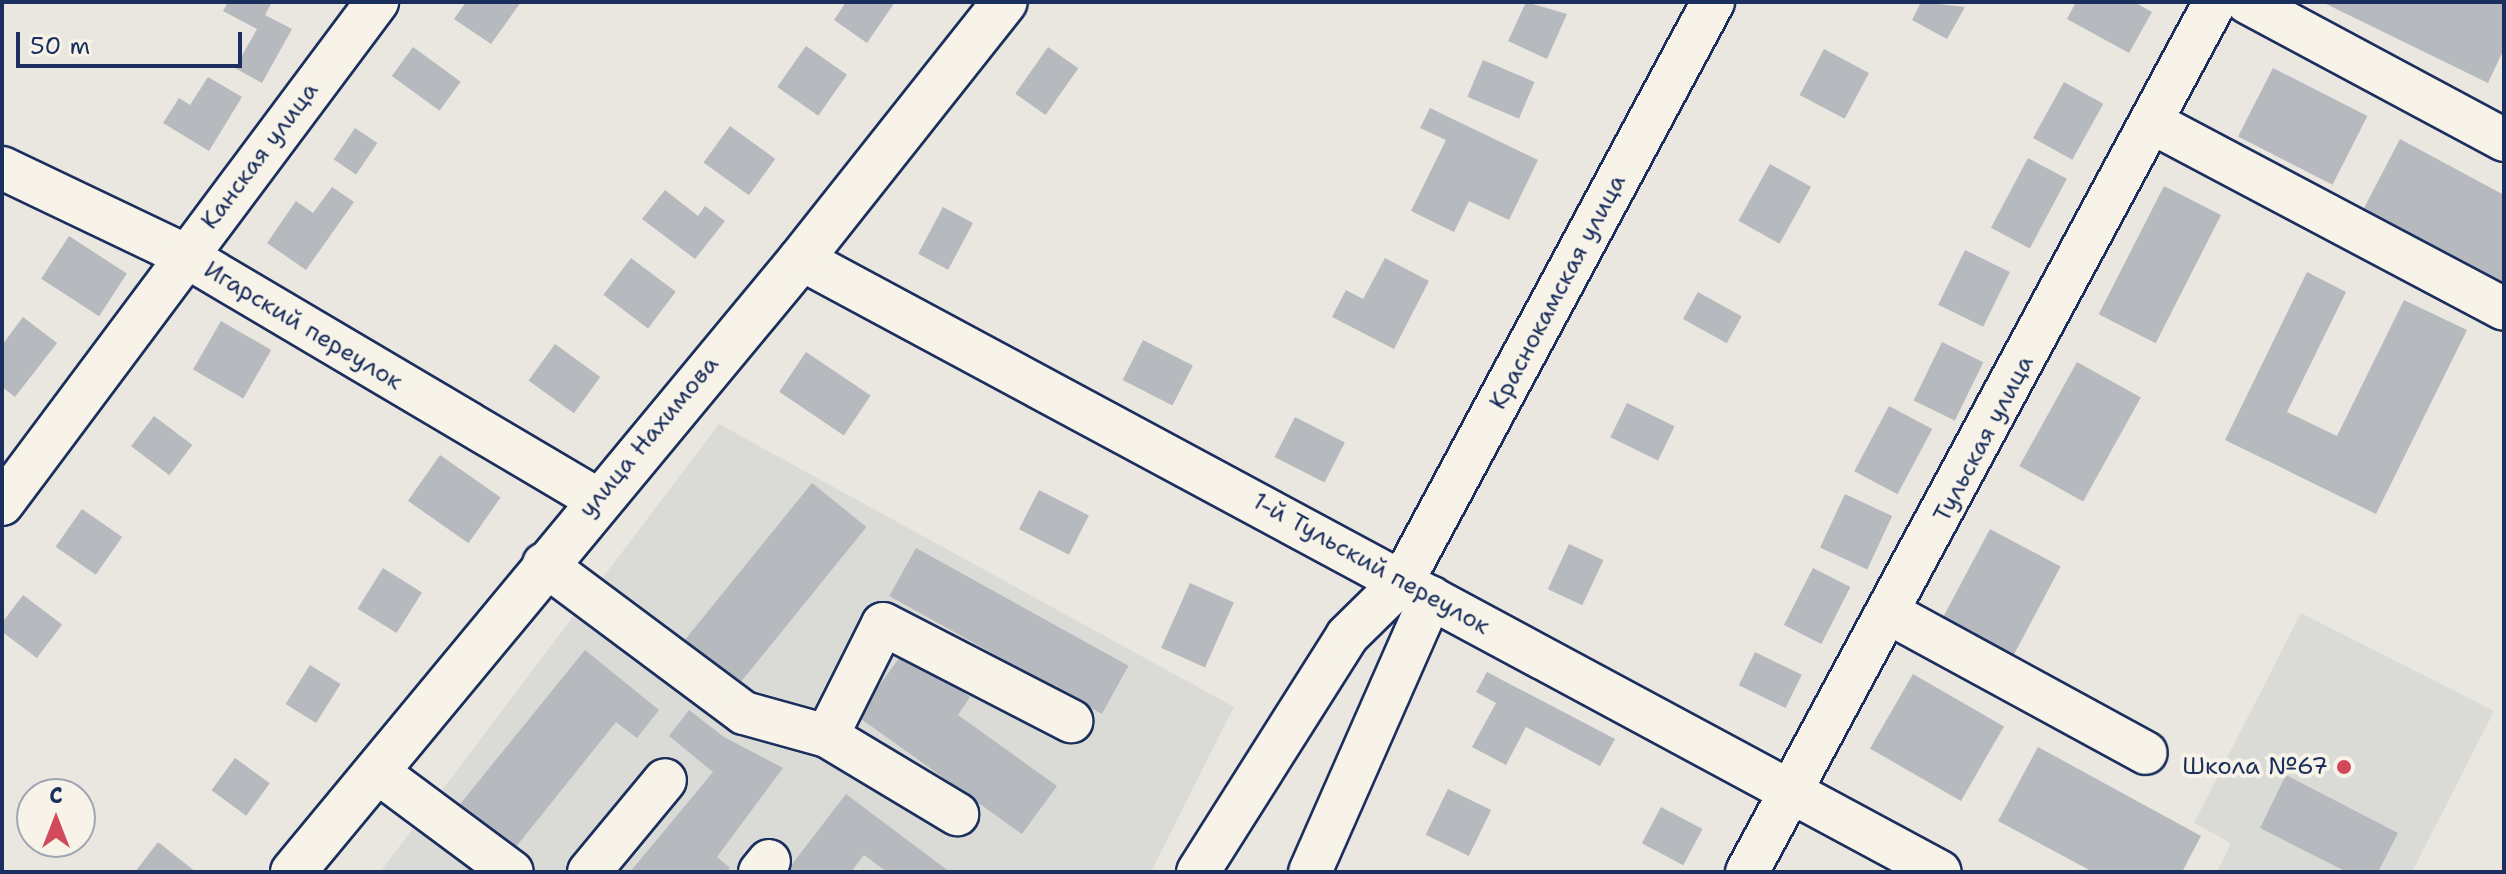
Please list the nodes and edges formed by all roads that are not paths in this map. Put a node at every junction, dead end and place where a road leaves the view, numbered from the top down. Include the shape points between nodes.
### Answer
1 (377, 2) edge
2 (1005, 2) edge
3 (1713, 2) edge
4 (2215, 2) edge
5 (2247, 2) edge
6 (2151, 122) junction
7 (2504, 140) edge
8 (2, 168) edge
9 (184, 255) junction
10 (801, 259) junction
11 (2504, 309) edge
12 (596, 499) junction
13 (2, 504) edge
14 (544, 564) junction
15 (1416, 590) junction
16 (1891, 614) junction
17 (1071, 721) dead end
18 (827, 736) junction
19 (2146, 753) dead end
20 (376, 771) junction
21 (665, 780) dead end
22 (1792, 791) junction
23 (957, 814) dead end
24 (293, 872) edge
25 (512, 872) edge
26 (589, 872) edge
27 (1198, 872) edge
28 (1310, 872) edge
29 (1747, 872) edge
30 (1940, 872) edge

1 - 9 street, Канская улица
2 - 10 main road, улица Нахимова
3 - 15 street, Краснокамская улица
4 - 6 street, Тульская улица
5 - 7 street
6 - 11 street
6 - 16 street, Тульская улица
8 - 9 street, Игарский переулок
9 - 12 street, Игарский переулок
9 - 13 street, Канская улица
10 - 12 main road, улица Нахимова
10 - 15 street, 1-й Тульский переулок
12 - 14 main road, улица Нахимова
14 - 18 street via 744,713
14 - 20 main road, улица Нахимова
15 - 22 street, 1-й Тульский переулок
15 - 27 street via 1347,636
15 - 28 street, Краснокамская улица
16 - 19 street
16 - 22 street, Тульская улица
17 - 18 street via 883,624
18 - 23 street
20 - 24 main road, улица Нахимова
20 - 25 street
21 - 26 street
22 - 29 street, Тульская улица
22 - 30 street, 1-й Тульский переулок

